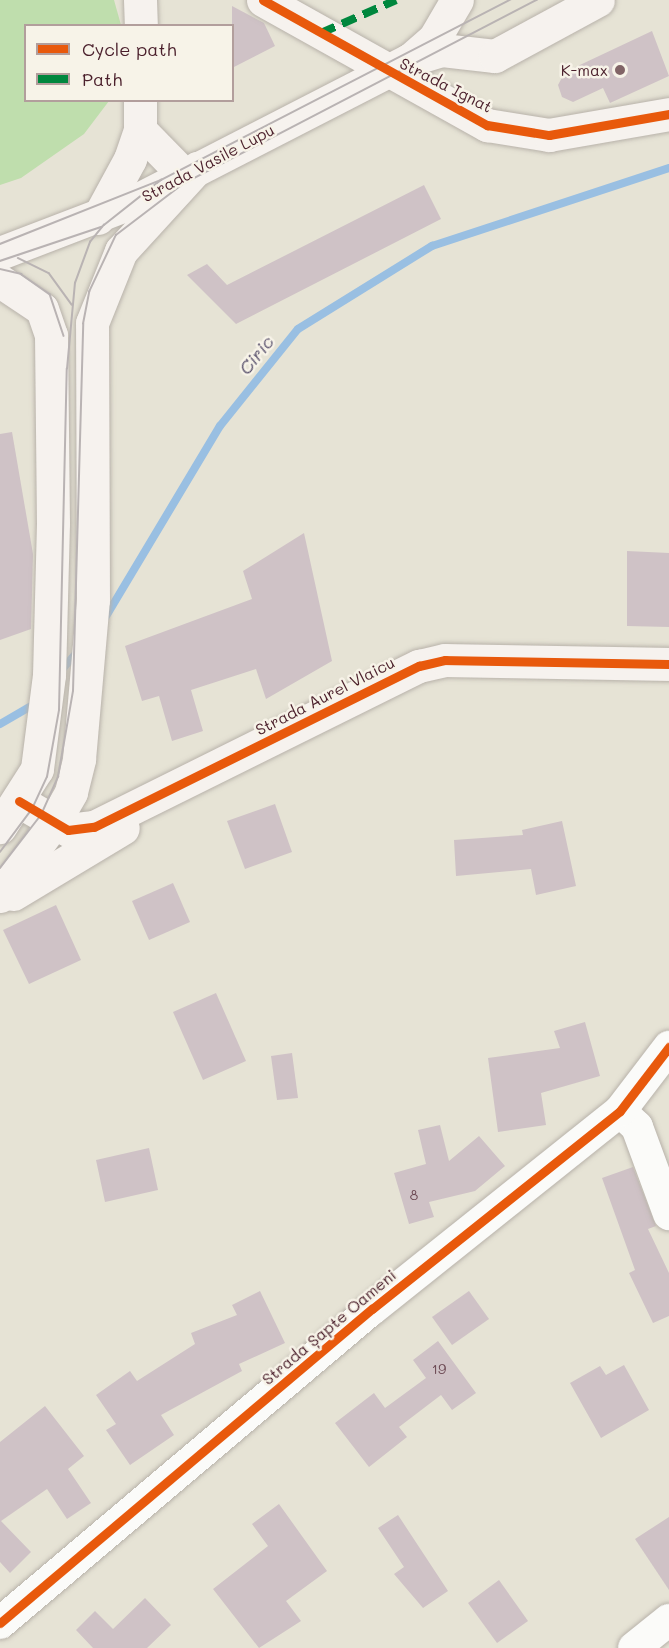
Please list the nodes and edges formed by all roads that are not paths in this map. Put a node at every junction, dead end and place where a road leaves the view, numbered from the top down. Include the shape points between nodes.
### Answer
1 (140, 0) edge
2 (262, 0) edge
3 (457, 0) edge
4 (598, 0) edge
5 (141, 24) edge
6 (398, 66) junction
7 (669, 114) edge
8 (140, 115) edge
9 (191, 172) junction
10 (98, 218) junction
11 (0, 253) edge
12 (0, 281) edge
13 (669, 664) edge
14 (79, 759) junction
15 (149, 800) junction
16 (19, 801) junction
17 (54, 822) junction
18 (0, 827) edge
19 (0, 896) edge
20 (0, 902) edge
21 (669, 1047) edge
22 (620, 1111) junction
23 (669, 1214) edge
24 (669, 1620) edge
25 (0, 1623) edge
26 (634, 1648) edge

1 - 5 main road
2 - 6 main road, Strada Ignat
3 - 6 main road, Strada Vasile Lupu via 434,39
4 - 6 main road, Strada Vasile Lupu via 495,56 441,50
6 - 7 main road, Strada Ignat via 487,125 549,135
6 - 9 main road, Strada Vasile Lupu
8 - 9 main road
8 - 10 main road
9 - 10 main road, Strada Vasile Lupu
9 - 14 main road via 122,251 92,323 93,600
10 - 11 main road, Strada Vasile Lupu
12 - 16 main road via 42,309 51,335 49,675 37,769
13 - 15 main road, Strada Aurel Vlaicu via 489,658 419,666
14 - 15 main road via 83,781 95,798 109,804
14 - 17 main road via 71,792
15 - 17 main road, Strada Aurel Vlaicu via 94,826 68,830
15 - 20 main road, Strada Aurel Vlaicu via 118,833
16 - 17 main road, Strada Aurel Vlaicu
16 - 18 main road
17 - 19 main road
21 - 22 street, Strada Șapte Oameni
22 - 23 street via 637,1127
22 - 25 street, Strada Șapte Oameni via 372,1309
24 - 26 street

